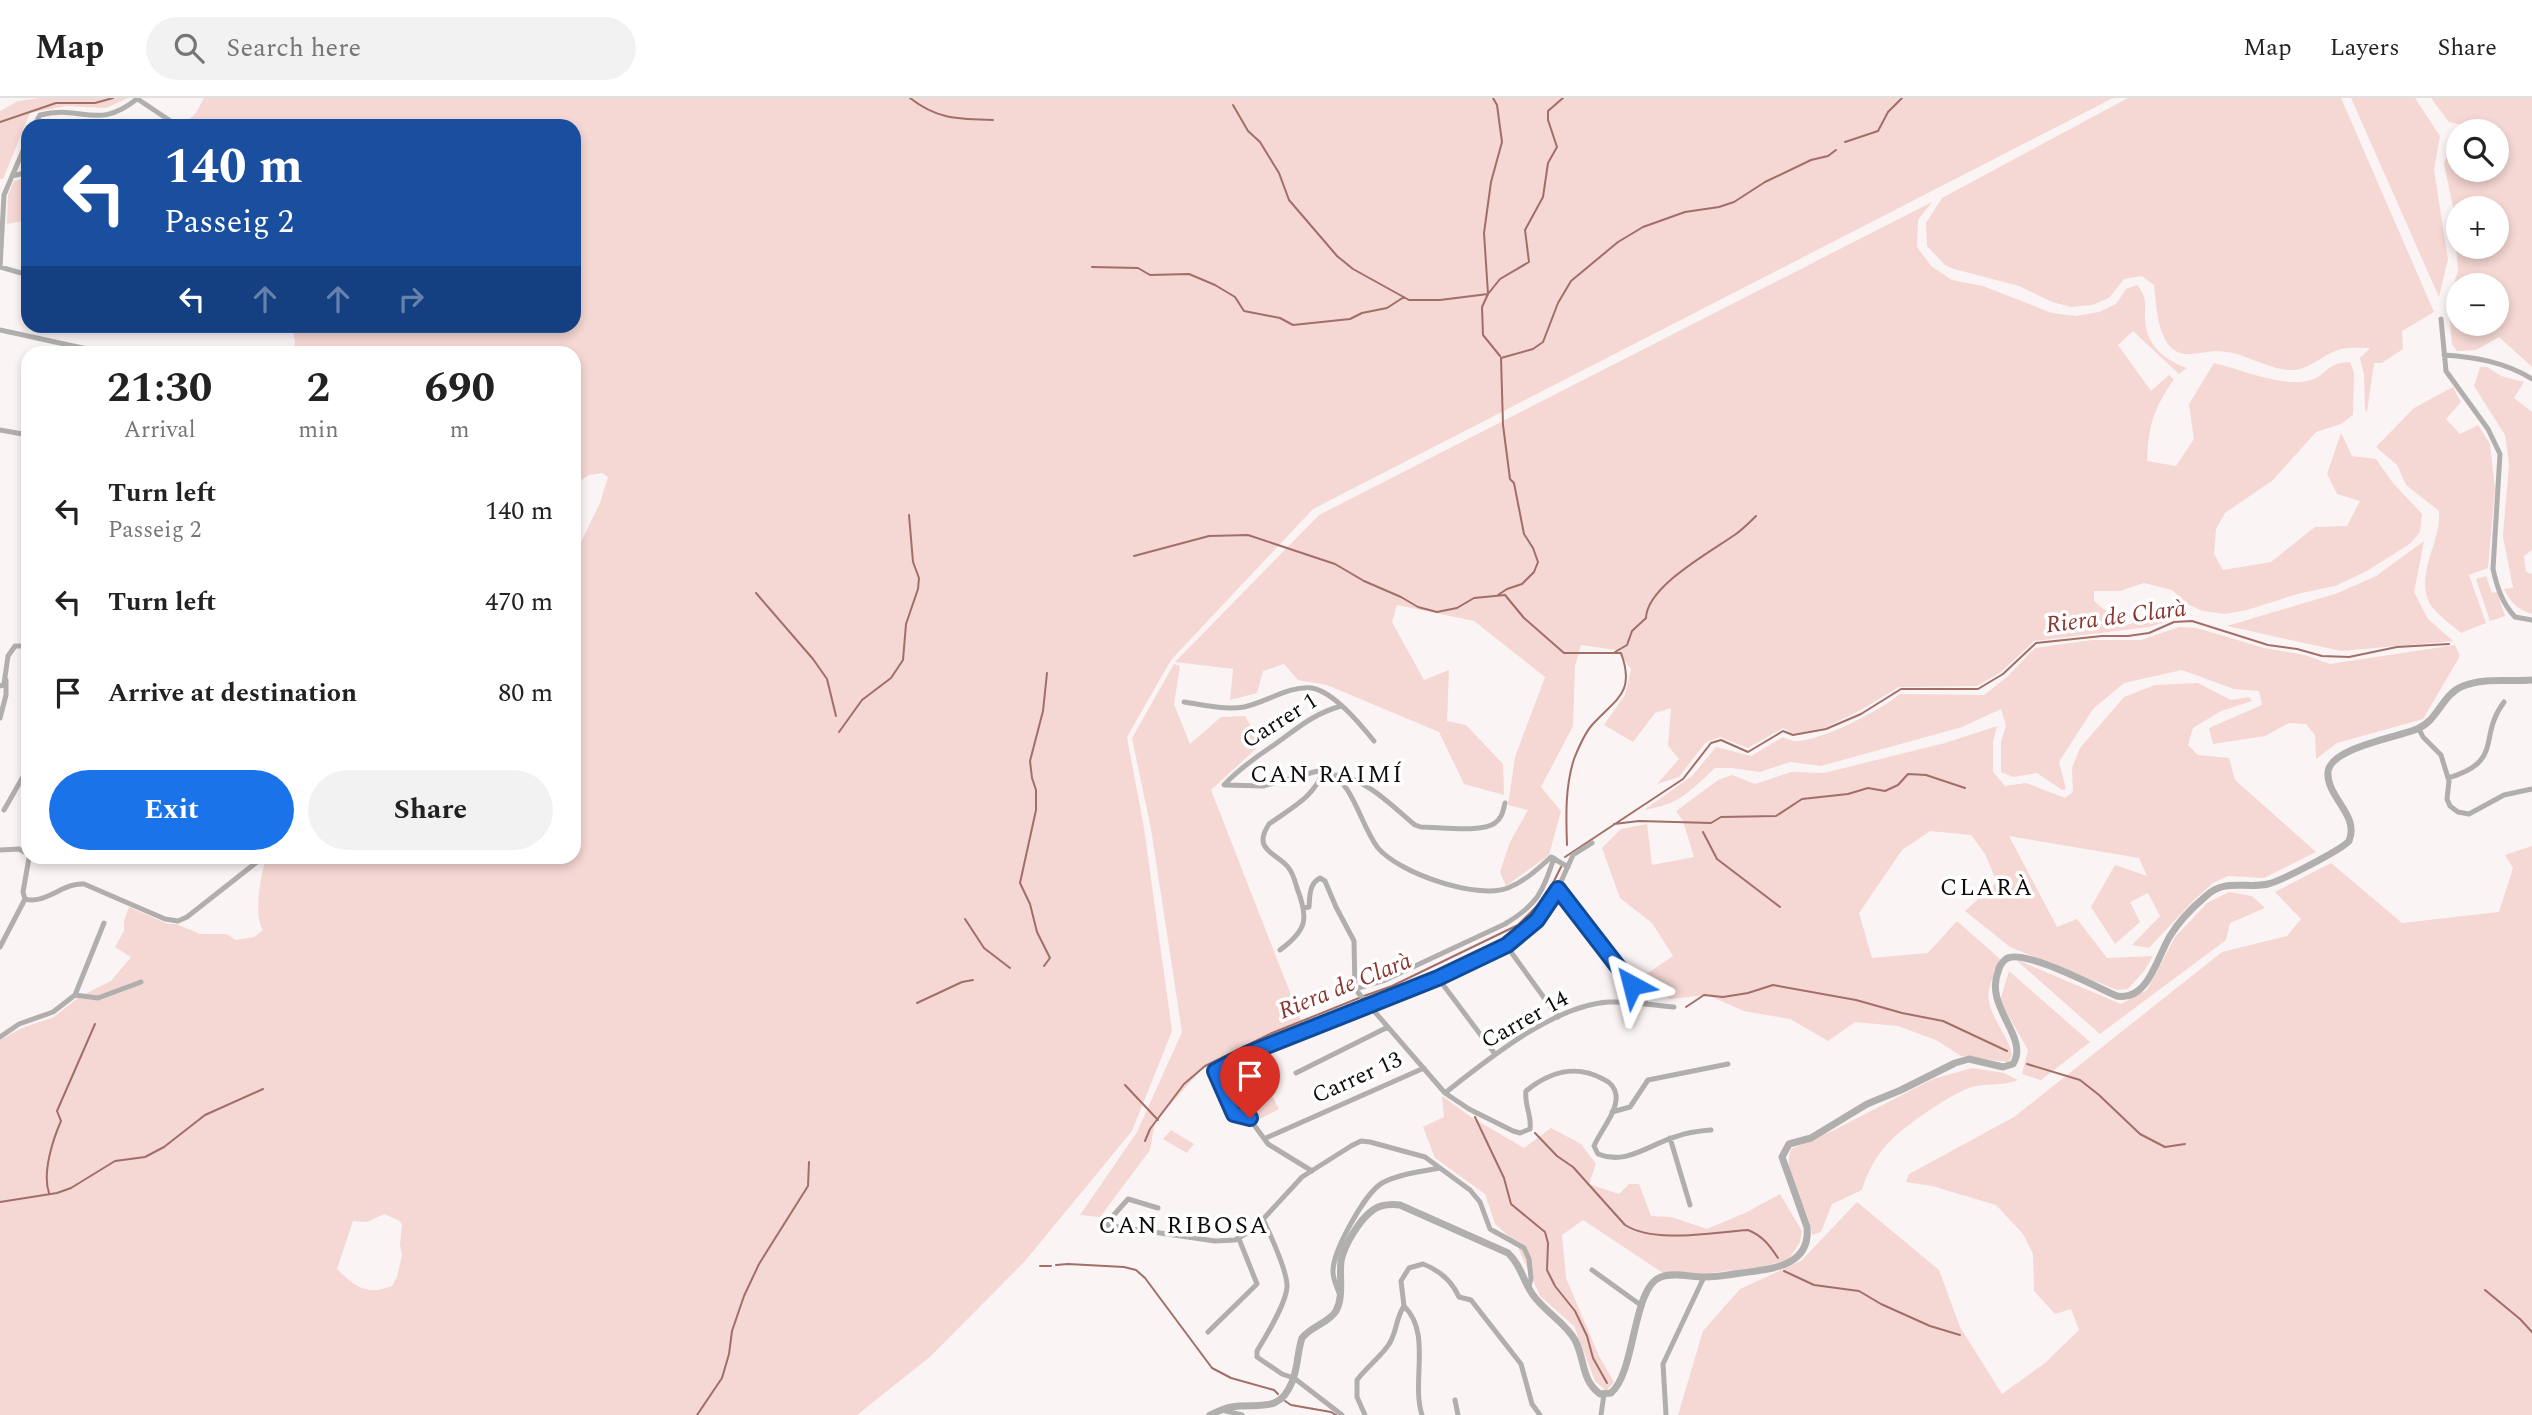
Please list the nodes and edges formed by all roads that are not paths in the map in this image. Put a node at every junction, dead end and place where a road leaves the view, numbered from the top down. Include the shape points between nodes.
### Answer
1 (137, 98) edge
2 (38, 119) edge
3 (168, 119) edge
4 (21, 155) edge
5 (21, 174) edge
6 (12, 176) junction
7 (0, 267) edge
8 (21, 273) edge
9 (2441, 320) dead end
10 (0, 330) edge
11 (73, 346) edge
12 (2444, 355) junction
13 (2532, 379) edge
14 (0, 430) edge
15 (21, 434) edge
16 (2532, 620) edge
17 (21, 646) edge
18 (6, 674) junction
19 (2532, 680) edge
20 (0, 686) edge
21 (1184, 702) dead end
22 (2504, 702) dead end
23 (1341, 706) junction
24 (0, 718) edge
25 (2418, 729) junction
26 (1374, 741) dead end
27 (1325, 769) junction
28 (1337, 775) junction
29 (2448, 778) junction
30 (21, 780) edge
31 (2532, 789) edge
32 (1505, 803) dead end
33 (4, 810) dead end
34 (1592, 843) dead end
35 (0, 850) edge
36 (21, 851) edge
37 (1554, 858) junction
38 (27, 864) edge
39 (253, 864) edge
40 (1568, 867) junction
41 (1558, 889) junction
42 (25, 899) junction
43 (1304, 908) junction
44 (104, 923) dead end
45 (1507, 945) junction
46 (0, 947) edge
47 (1280, 950) dead end
48 (1438, 978) junction
49 (141, 982) dead end
50 (1355, 989) junction
51 (75, 995) junction
52 (1647, 1004) junction
53 (1370, 1006) junction
54 (1674, 1007) dead end
55 (1558, 1017) junction
56 (1388, 1027) junction
57 (0, 1037) edge
58 (1495, 1054) junction
59 (1728, 1064) dead end
60 (1424, 1068) junction
61 (1296, 1073) dead end
62 (1445, 1093) junction
63 (1612, 1112) junction
64 (1711, 1130) dead end
65 (1266, 1138) junction
66 (1670, 1138) junction
67 (1441, 1168) junction
68 (1312, 1171) junction
69 (1690, 1205) dead end
70 (1158, 1208) dead end
71 (1263, 1220) junction
72 (1239, 1239) junction
73 (1592, 1270) dead end
74 (1704, 1277) junction
75 (1528, 1287) junction
76 (1340, 1296) junction
77 (1404, 1306) junction
78 (1642, 1306) junction
79 (1208, 1332) dead end
80 (1294, 1378) junction
81 (1604, 1394) junction
82 (1455, 1399) dead end
83 (1222, 1410) junction
84 (1210, 1415) edge
85 (1242, 1415) edge
86 (1342, 1415) edge
87 (1365, 1415) edge
88 (1422, 1415) edge
89 (1458, 1415) edge
90 (1540, 1415) edge
91 (1601, 1415) edge
92 (1666, 1415) edge

1 - 2 street via 111,115 52,112
1 - 3 street
4 - 6 street
5 - 6 street
6 - 7 street via 4,195
7 - 8 street
9 - 12 street
10 - 11 street
12 - 13 street via 2488,360
12 - 16 street via 2446,371 2488,429 2500,454 2497,585 2515,617
14 - 15 street
17 - 18 street via 15,646 8,656
18 - 20 street
18 - 24 street
19 - 25 street via 2483,681 2460,687
21 - 23 street, Carrer 1 via 1225,709 1312,688
22 - 29 street via 2494,718 2486,754 2469,772
23 - 26 street, Carrer 1
23 - 27 street, Carrer 1 via 1314,715 1291,730 1224,785 1263,786
25 - 29 street via 2441,755
25 - 74 street via 2359,747 2331,764 2328,776 2352,828 2345,845 2274,882 2232,884 2208,893 2178,924 2136,993 2116,996 2028,957 2005,960 1996,976 1995,992 2017,1042 2013,1064 2003,1067 1969,1059 1955,1063 1867,1104 1811,1138 1789,1144 1782,1157 1807,1227 1803,1250 1779,1267
27 - 28 street
27 - 43 street via 1309,795 1269,824 1262,842 1292,872
28 - 32 street via 1378,794 1422,827 1493,825
28 - 37 street via 1378,848 1419,875 1483,890 1506,889
29 - 31 street via 2450,806 2469,814 2504,795
30 - 33 street
34 - 40 street via 1573,855
35 - 36 street
37 - 40 street
37 - 50 street via 1542,894 1522,914 1385,980
38 - 42 street
39 - 42 street via 178,920 165,919 84,884
40 - 41 street
41 - 45 street via 1537,920
41 - 52 street
42 - 46 street
43 - 47 street via 1301,931
43 - 50 street via 1309,907 1314,881 1325,881 1354,941
44 - 51 street
45 - 48 street
45 - 55 street
48 - 53 street
48 - 58 street
49 - 51 street via 97,998
50 - 53 street
51 - 57 street via 53,1012 19,1024
52 - 54 street, Carrer 14
52 - 55 street, Carrer 14 via 1607,1002
53 - 56 street
53 - 65 street via 1215,1071 1234,1114 1250,1118
55 - 58 street, Carrer 14
56 - 60 street
56 - 61 street
58 - 62 street, Carrer 14
59 - 63 street via 1648,1080 1630,1107
60 - 62 street
60 - 65 street, Carrer 13
62 - 63 street via 1494,1122 1525,1133 1531,1124 1526,1091 1572,1070 1608,1081 1616,1096
63 - 66 street via 1594,1146 1598,1154 1635,1154
64 - 66 street
65 - 68 street
66 - 69 street
67 - 68 street via 1424,1157 1361,1141
67 - 75 street via 1477,1196 1490,1229 1524,1248 1531,1278
67 - 76 street via 1392,1179 1371,1192 1339,1245 1333,1273
68 - 71 street
70 - 72 street via 1128,1199 1105,1225 1215,1241
71 - 72 street
71 - 80 street via 1286,1273 1287,1288 1257,1357
72 - 79 street via 1257,1284
73 - 78 street
74 - 78 street via 1660,1277 1648,1289
74 - 92 street via 1664,1364
75 - 76 street via 1516,1262 1502,1250 1393,1205 1370,1212 1349,1244 1342,1261
75 - 81 street via 1574,1338 1588,1381
76 - 80 street via 1333,1315 1302,1338
77 - 87 street via 1388,1346 1357,1380 1357,1397
77 - 88 street via 1418,1330
77 - 90 street via 1401,1281 1409,1268 1423,1264 1438,1270 1459,1297 1471,1300 1521,1364 1532,1404
78 - 81 street via 1619,1383
80 - 83 street via 1286,1394 1270,1406
80 - 86 street
81 - 91 street
82 - 89 street
83 - 84 street
83 - 85 street

